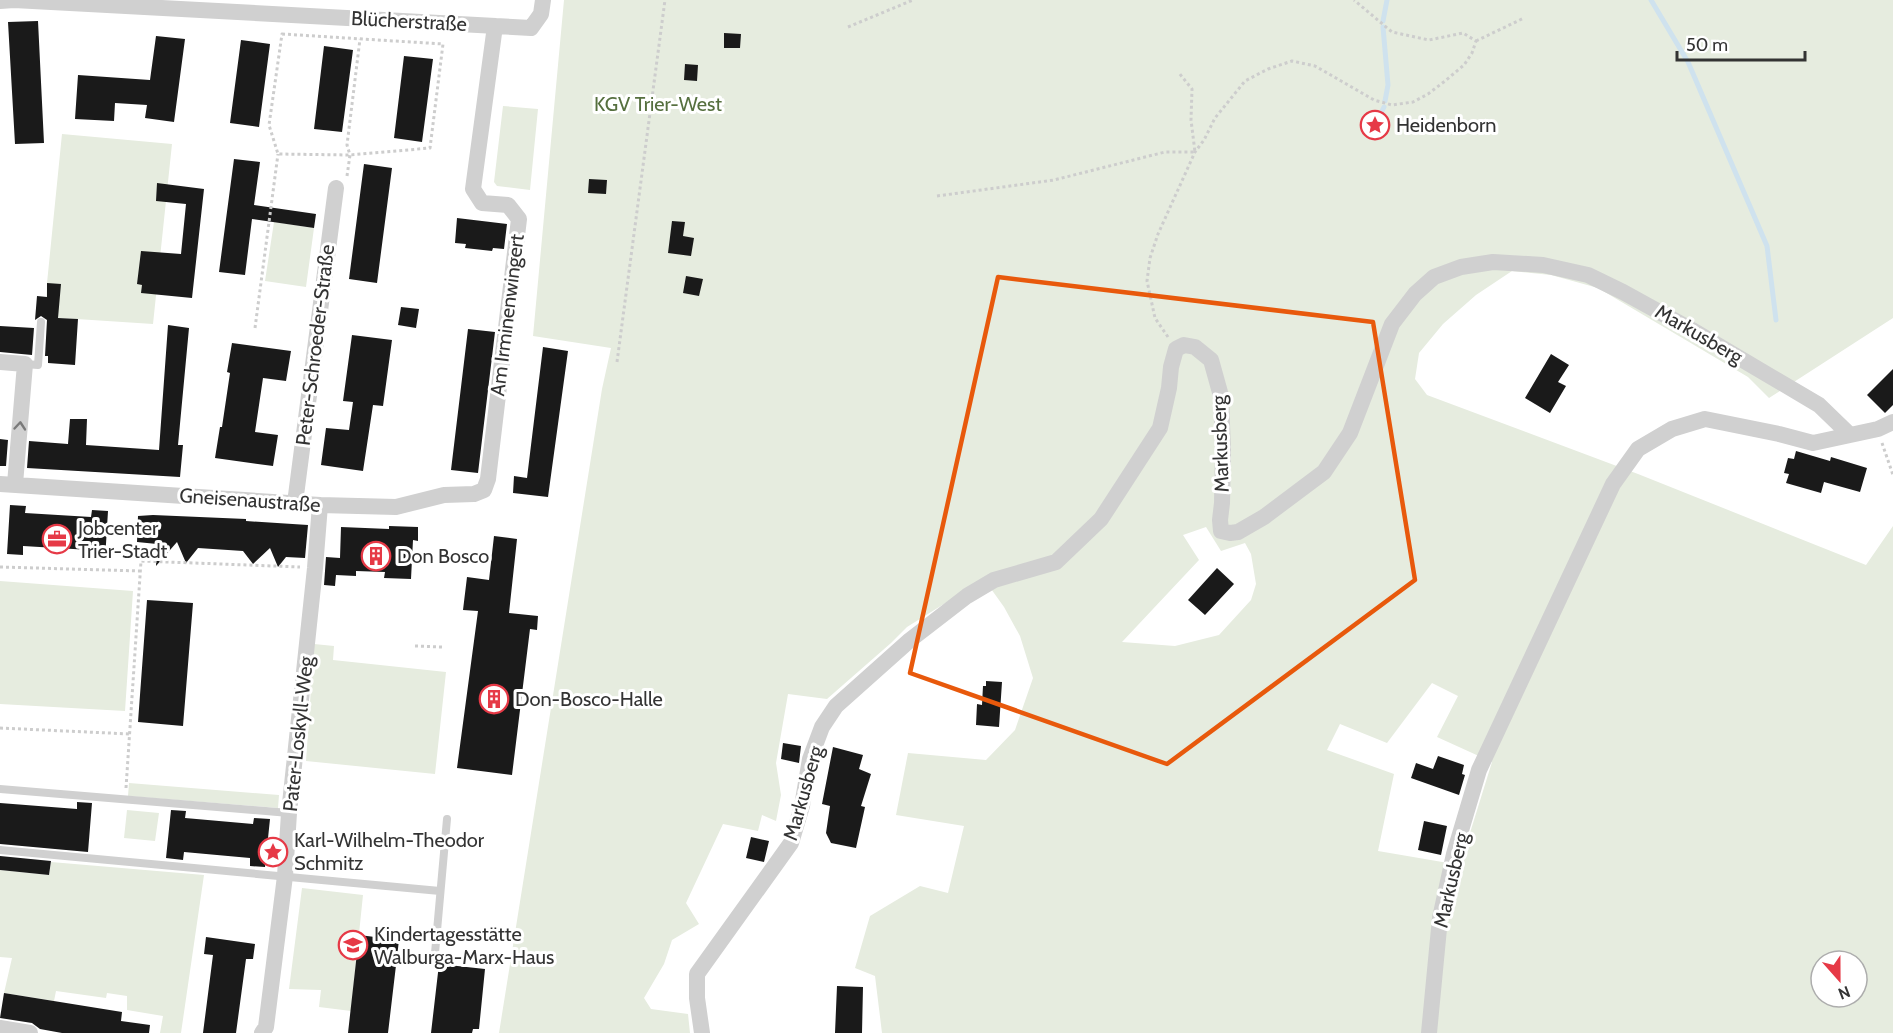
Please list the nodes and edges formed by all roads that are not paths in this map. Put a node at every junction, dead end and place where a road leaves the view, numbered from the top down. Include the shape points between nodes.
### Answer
1 (543, 0) edge
2 (0, 1) edge
3 (495, 26) junction
4 (336, 188) road end
5 (41, 322) dead end
6 (0, 362) edge
7 (25, 364) junction
8 (1886, 425) edge
9 (1850, 435) junction
10 (8, 484) edge
11 (484, 490) joint
12 (296, 503) junction
13 (320, 505) junction
14 (0, 789) edge
15 (289, 813) junction
16 (447, 819) dead end
17 (0, 850) edge
18 (285, 876) junction
19 (440, 891) junction
20 (435, 953) dead end
21 (0, 1028) edge
22 (30, 1033) edge
23 (262, 1033) edge
24 (702, 1033) edge
25 (1429, 1033) edge

1 - 3 street, Blücherstraße via 541,14 531,28
2 - 3 street, Blücherstraße
3 - 11 street, Am Irminenwingert via 473,189 482,203 508,205 519,219
4 - 12 street, Peter-Schroeder-Straße
5 - 7 lane via 38,364
6 - 7 street
10 -> 7 street, Gneisenaustraße
8 - 9 street, Markusberg
9 - 24 street, Markusberg via 1818,405 1692,330 1588,275 1542,265 1493,262 1461,267 1434,277 1392,324 1350,433 1324,472 1263,517 1230,534 1221,531 1223,428 1221,396 1211,360 1195,347 1184,345 1176,349 1160,428 1101,519 1056,562 994,580 967,596 836,706 822,727 810,759 791,843 697,974
9 - 25 street, Markusberg via 1813,443 1706,419 1672,429 1638,449 1624,467 1479,770 1440,918
10 - 12 street, Gneisenaustraße
11 - 13 street, Gneisenaustraße via 396,507
12 - 13 street, Gneisenaustraße
13 - 15 street, Pater-Loskyll-Weg
14 - 15 lane
15 - 18 street, Pater-Loskyll-Weg
16 - 19 lane
17 - 18 lane
18 - 19 lane
18 - 23 street, Pater-Loskyll-Weg via 266,1027
19 - 20 lane
21 - 22 street

